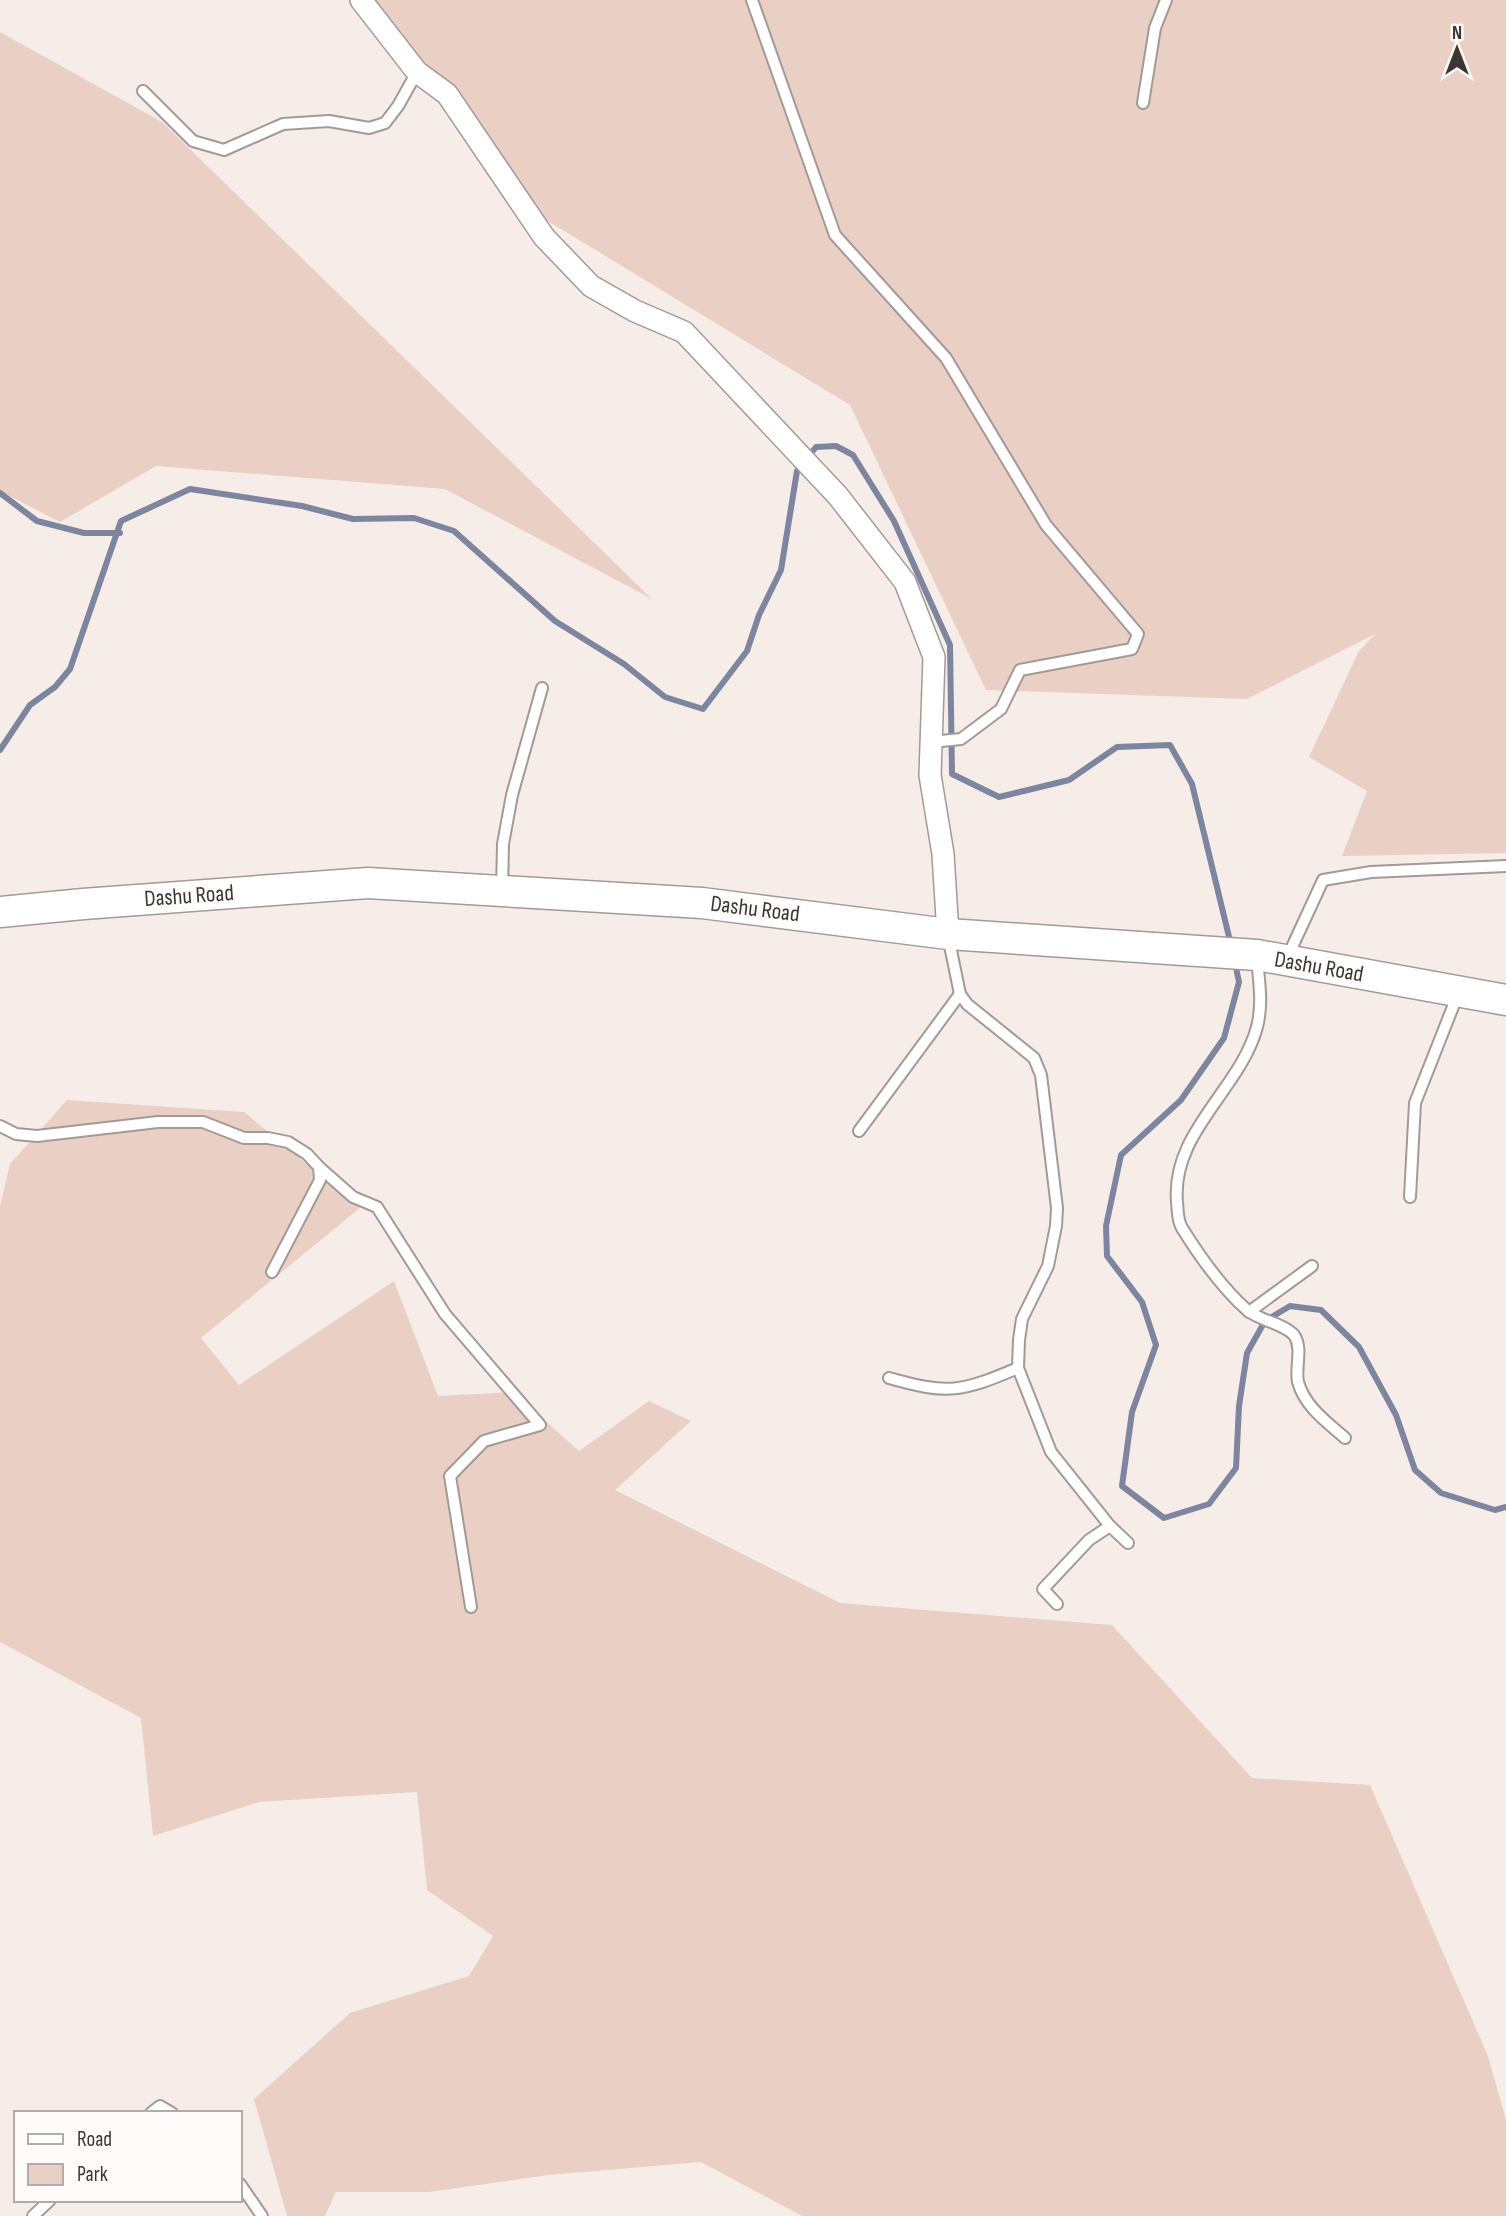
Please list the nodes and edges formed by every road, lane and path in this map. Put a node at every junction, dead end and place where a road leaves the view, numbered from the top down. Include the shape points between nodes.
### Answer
1 (361, 0) edge
2 (752, 0) edge
3 (1166, 0) edge
4 (417, 72) junction
5 (143, 91) dead end
6 (1143, 103) dead end
7 (542, 688) dead end
8 (931, 742) junction
9 (1506, 866) edge
10 (502, 891) junction
11 (0, 912) edge
12 (948, 934) junction
13 (1256, 956) junction
14 (1286, 961) junction
15 (1459, 992) junction
16 (960, 994) junction
17 (1506, 1000) edge
18 (0, 1126) edge
19 (859, 1131) dead end
20 (319, 1167) junction
21 (1410, 1197) dead end
22 (1311, 1266) dead end
23 (272, 1272) dead end
24 (1249, 1312) junction
25 (1018, 1368) junction
26 (888, 1378) dead end
27 (1345, 1438) dead end
28 (1110, 1526) junction
29 (1128, 1543) dead end
30 (1057, 1604) dead end
31 (471, 1607) dead end
32 (154, 2111) edge
33 (169, 2111) edge
34 (242, 2187) edge
35 (48, 2202) edge
36 (33, 2216) edge
37 (262, 2216) edge

1 - 4 street
2 - 8 lane via 835,235 946,358 1046,525 1138,634 1132,649 1020,670 1001,709 961,739
3 - 6 lane via 1156,28
4 - 5 lane via 385,123 369,128 329,121 283,124 224,150 193,141
4 - 8 street via 447,94 544,237 591,286 684,332 838,496 905,582 934,657
7 - 10 lane via 512,795 503,844
8 - 12 street via 930,775 943,854
9 - 14 lane via 1371,872 1323,880
10 - 11 street, Dashu Road via 368,883
10 - 12 street, Dashu Road via 702,902
12 - 13 street, Dashu Road
12 - 16 lane
13 - 14 street, Dashu Road
13 - 24 lane via 1261,1002 1256,1029 1231,1083 1194,1132 1180,1164 1177,1195 1179,1224
14 - 15 street, Dashu Road
15 - 17 street, Dashu Road
15 - 21 lane via 1415,1103
16 - 19 lane
16 - 25 lane via 1034,1058 1041,1075 1056,1226 1048,1266 1022,1319
18 - 20 lane via 16,1134 37,1136 158,1122 203,1122 244,1138 288,1142
20 - 23 lane via 320,1180
20 - 31 lane via 353,1197 377,1207 445,1314 540,1425 484,1441 450,1476
22 - 24 lane
24 - 27 lane via 1293,1334 1298,1381 1309,1405
25 - 26 lane via 955,1390
25 - 28 lane via 1051,1451
28 - 29 lane
28 - 30 lane via 1089,1540 1043,1588
32 - 33 lane via 160,2106
34 - 37 lane
35 - 36 lane

